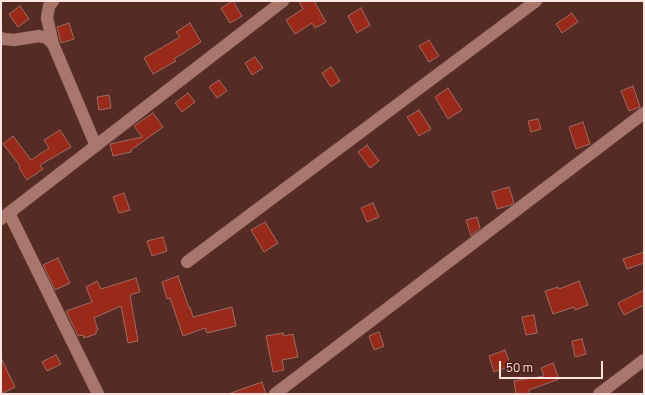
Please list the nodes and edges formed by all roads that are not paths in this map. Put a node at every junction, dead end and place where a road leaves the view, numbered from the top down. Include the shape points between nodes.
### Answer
1 (53, 1) edge
2 (283, 1) edge
3 (536, 1) edge
4 (1, 38) edge
5 (53, 44) junction
6 (644, 113) edge
7 (96, 146) junction
8 (5, 216) edge
9 (187, 262) dead end
10 (644, 360) edge
11 (98, 394) edge
12 (275, 394) edge
13 (599, 394) edge

1 - 5 street via 47,18
2 - 7 street
3 - 9 street
4 - 5 street via 14,40 39,36 47,38
5 - 7 street
6 - 12 street
7 - 8 street
8 - 11 street
10 - 13 street

